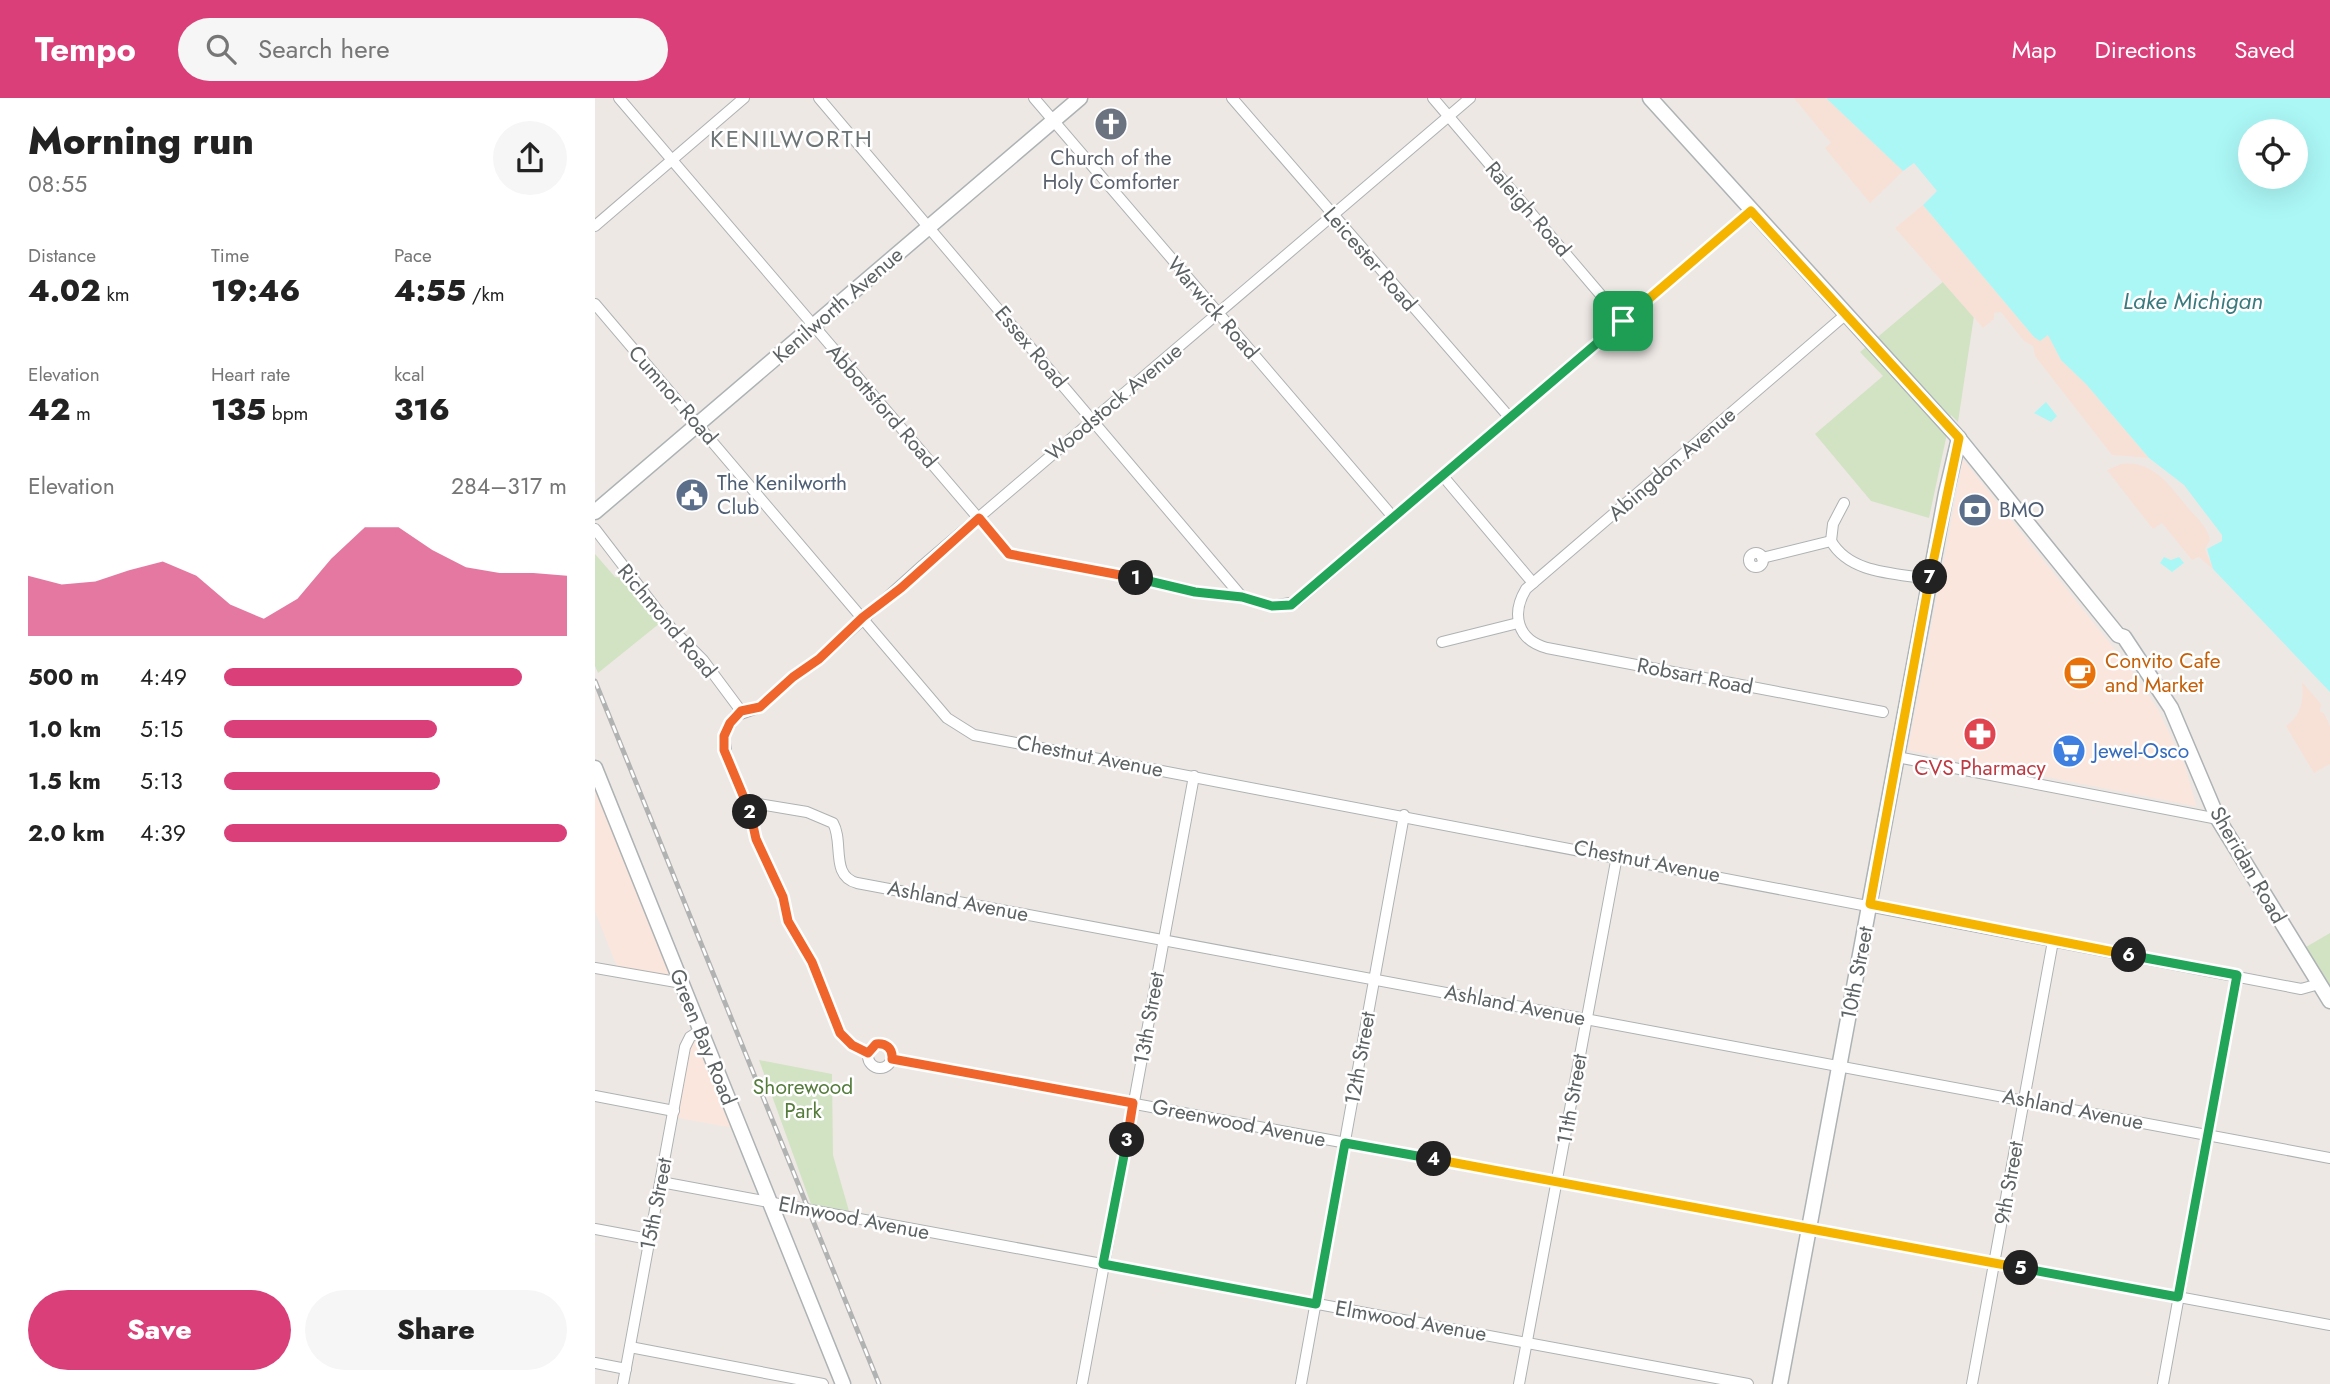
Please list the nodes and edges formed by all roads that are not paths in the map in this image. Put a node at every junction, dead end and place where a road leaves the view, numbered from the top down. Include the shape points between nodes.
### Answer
1 (619, 98) edge
2 (744, 98) edge
3 (819, 98) edge
4 (1034, 98) edge
5 (1080, 98) edge
6 (1232, 98) edge
7 (1433, 98) edge
8 (1470, 98) edge
9 (1650, 98) edge
10 (1448, 116) junction
11 (1053, 121) junction
12 (672, 159) junction
13 (1751, 211) junction
14 (1333, 216) junction
15 (595, 226) edge
16 (929, 226) junction
17 (595, 304) edge
18 (1218, 314) junction
19 (1845, 315) junction
20 (1623, 321) junction
21 (814, 327) junction
22 (1510, 418) junction
23 (1093, 421) junction
24 (698, 424) junction
25 (1959, 438) junction
26 (1442, 475) junction
27 (1844, 503) dead end
28 (595, 516) edge
29 (1392, 517) junction
30 (979, 518) junction
31 (595, 529) edge
32 (1831, 541) junction
33 (1762, 558) dead end
34 (1930, 579) junction
35 (1533, 583) junction
36 (1242, 597) junction
37 (863, 617) junction
38 (1518, 623) junction
39 (1442, 642) dead end
40 (741, 711) junction
41 (1883, 712) dead end
42 (974, 735) joint
43 (1897, 757) junction
44 (595, 768) edge
45 (1194, 776) junction
46 (747, 802) junction
47 (1404, 816) junction
48 (2218, 819) junction
49 (1617, 856) junction
50 (1870, 904) junction
51 (1164, 940) junction
52 (2053, 940) junction
53 (595, 968) edge
54 (2237, 975) junction
55 (1375, 979) junction
56 (682, 984) junction
57 (2319, 984) junction
58 (2330, 1001) edge
59 (1587, 1018) junction
60 (701, 1030) junction
61 (868, 1053) junction
62 (892, 1059) junction
63 (1839, 1066) junction
64 (595, 1096) edge
65 (2024, 1100) junction
66 (1133, 1103) junction
67 (674, 1111) junction
68 (2208, 1135) junction
69 (1345, 1143) junction
70 (2330, 1158) edge
71 (660, 1182) junction
72 (1556, 1182) junction
73 (770, 1202) junction
74 (595, 1229) edge
75 (1809, 1229) junction
76 (649, 1239) junction
77 (1994, 1263) junction
78 (1103, 1264) junction
79 (2178, 1297) junction
80 (1316, 1304) junction
81 (2330, 1325) edge
82 (1527, 1343) junction
83 (630, 1347) junction
84 (595, 1363) edge
85 (626, 1369) junction
86 (623, 1384) edge
87 (823, 1384) edge
88 (843, 1384) edge
89 (1082, 1384) edge
90 (1301, 1384) edge
91 (1519, 1384) edge
92 (1748, 1384) edge
93 (1780, 1384) edge
94 (1972, 1384) edge
95 (2162, 1384) edge

1 - 12 street, Abbottsford Road
2 - 12 street
3 - 16 street, Essex Road
4 - 11 street, Warwick Road
5 - 11 street, Kenilworth Avenue
6 - 14 street, Leicester Road
7 - 10 street, Raleigh Road
8 - 10 street, Woodstock Avenue
9 - 13 street, Sheridan Road
10 - 14 street, Woodstock Avenue
10 - 20 street, Raleigh Road
11 - 16 street, Kenilworth Avenue
11 - 18 street, Warwick Road
12 - 15 street
12 - 21 street, Abbottsford Road
13 - 19 street, Sheridan Road
13 - 20 street
14 - 18 street, Woodstock Avenue
14 - 22 street, Leicester Road
16 - 21 street, Kenilworth Avenue
16 - 23 street, Essex Road
17 - 24 street, Cumnor Road
18 - 23 street, Woodstock Avenue
18 - 29 street, Warwick Road
19 - 25 street, Sheridan Road
19 - 35 street, Abingdon Avenue
20 - 22 street
21 - 24 street, Kenilworth Avenue
21 - 30 street, Abbottsford Road
22 - 26 street
23 - 30 street, Woodstock Avenue
23 - 36 street, Essex Road
24 - 28 street, Kenilworth Avenue
24 - 37 street, Cumnor Road
25 - 34 street, 10th Street
25 - 48 street, Sheridan Road via 2171,708
26 - 29 street
26 - 35 street
27 - 32 street via 1833,523
29 - 36 street via 1291,605 1272,606
30 - 36 street, Abbottsford Road via 1009,554 1195,592
30 - 37 street, Woodstock Avenue
31 - 40 street, Richmond Road
32 - 33 street
32 - 34 street via 1854,564
34 - 43 street, 10th Street
35 - 38 street, Abingdon Avenue via 1519,602
37 - 40 street, Woodstock Avenue via 760,707
37 - 42 street, Cumnor Road via 947,718
38 - 39 street
38 - 41 street, Robsart Road via 1525,636 1544,647
40 - 46 street via 730,723 724,743
42 - 45 street, Chestnut Avenue
43 - 48 street
43 - 50 street, 10th Street
44 - 56 street, Green Bay Road
45 - 47 street, Chestnut Avenue
45 - 51 street, 13th Street
46 - 51 street, Ashland Avenue via 807,812 833,823 842,871 849,881
46 - 61 street via 756,839 783,897 788,921 812,962 829,1010 845,1040
47 - 49 street, Chestnut Avenue
47 - 55 street, 12th Street
48 - 57 street, Sheridan Road
49 - 50 street, Chestnut Avenue
49 - 59 street, 11th Street
50 - 52 street, Chestnut Avenue
50 - 63 street, 10th Street
51 - 55 street, Ashland Avenue
51 - 66 street, 13th Street
52 - 54 street, Chestnut Avenue
52 - 65 street, 9th Street
53 - 56 street
54 - 57 street, Chestnut Avenue via 2301,989
54 - 68 street
55 - 59 street, Ashland Avenue
55 - 69 street, 12th Street
56 - 60 street, Green Bay Road
57 - 58 street, Sheridan Road
59 - 63 street, Ashland Avenue
59 - 72 street, 11th Street
60 - 67 street, 15th Street via 685,1047
60 - 73 street, Green Bay Road
61 - 62 street, Greenwood Avenue via 870,1064 877,1068
61 - 62 street, Greenwood Avenue via 881,1043 891,1050
62 - 66 street, Greenwood Avenue
63 - 65 street, Ashland Avenue
63 - 75 street, 10th Street
64 - 67 street
65 - 68 street, Ashland Avenue
65 - 77 street, 9th Street
66 - 69 street, Greenwood Avenue
66 - 78 street, 13th Street
67 - 71 street, 15th Street
68 - 70 street, Ashland Avenue
68 - 79 street
69 - 72 street, Greenwood Avenue
69 - 80 street, 12th Street
71 - 73 street, Elmwood Avenue
71 - 76 street, 15th Street
72 - 75 street, Greenwood Avenue
72 - 82 street, 11th Street
73 - 78 street, Elmwood Avenue
73 - 88 street, Green Bay Road
74 - 76 street
75 - 77 street, Greenwood Avenue
75 - 93 street, 10th Street
76 - 83 street, 15th Street
77 - 79 street, Greenwood Avenue
77 - 94 street, 9th Street
78 - 80 street, Elmwood Avenue
78 - 89 street, 13th Street
79 - 81 street, Greenwood Avenue
79 - 95 street
80 - 82 street, Elmwood Avenue
80 - 90 street, 12th Street
82 - 91 street, 11th Street
82 - 92 street, Elmwood Avenue
83 - 85 street, 15th Street
83 - 87 street
84 - 85 street
85 - 86 street, 15th Street

